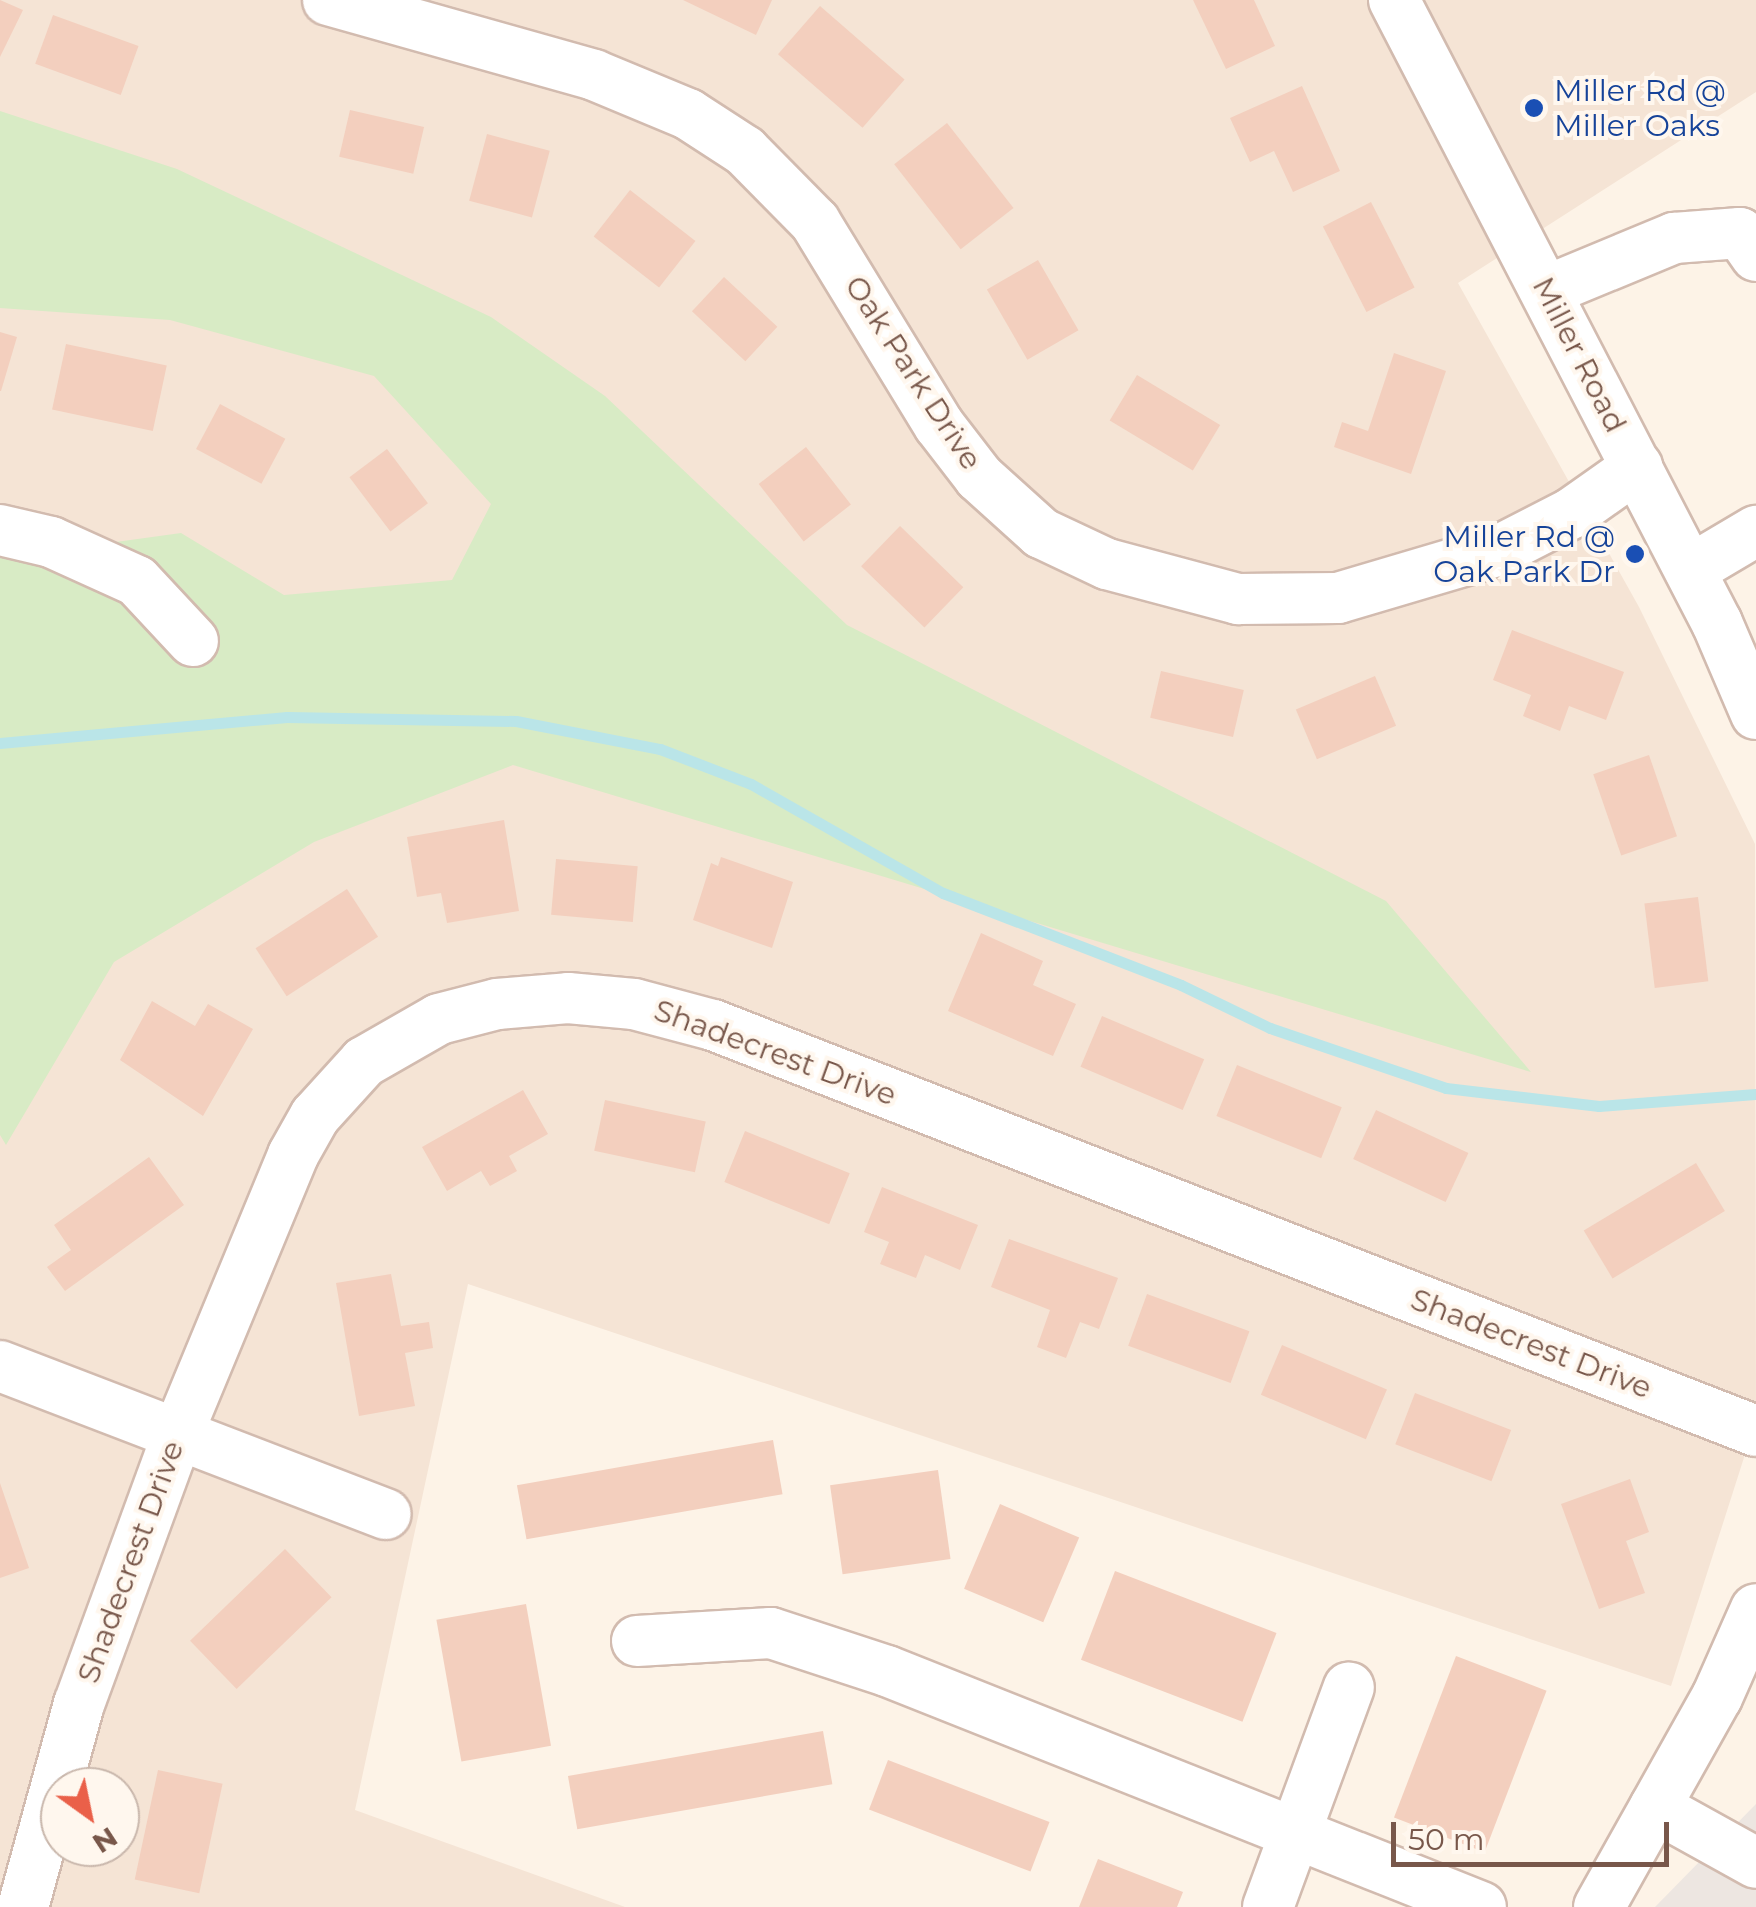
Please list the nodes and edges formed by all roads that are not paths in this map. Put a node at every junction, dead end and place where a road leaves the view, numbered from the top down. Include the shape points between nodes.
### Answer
1 (328, 0) edge
2 (1394, 0) edge
3 (1756, 256) edge
4 (1546, 291) junction
5 (1637, 467) junction
6 (0, 530) edge
7 (1756, 531) edge
8 (1690, 570) junction
9 (193, 641) dead end
10 (1756, 714) edge
11 (0, 1366) edge
12 (1756, 1431) edge
13 (178, 1433) junction
14 (386, 1514) dead end
15 (1756, 1609) edge
16 (638, 1641) dead end
17 (1349, 1688) dead end
18 (1655, 1807) junction
19 (1297, 1834) junction
20 (1756, 1863) edge
21 (23, 1907) edge
22 (1268, 1907) edge
23 (1481, 1907) edge
24 (1599, 1907) edge

1 - 5 street, Oak Park Drive via 610,81 688,114 745,151 816,222 939,424 979,477 1041,532 1107,564 1238,600 1338,598 1500,550 1572,513
2 - 4 street, Miller Road
3 - 4 street via 1740,233 1727,230 1674,238
4 - 5 street, Miller Road
5 - 8 street, Miller Road
6 - 9 street via 51,542 137,581
7 - 8 street
8 - 10 street, Miller Road
11 - 13 street
12 - 13 street, Shadecrest Drive via 713,1025 634,1004 568,998 496,1004 439,1019 364,1062 340,1085 293,1155
13 - 14 street
13 - 21 street, Shadecrest Drive via 80,1704
15 - 18 street via 1717,1697
16 - 19 street via 771,1633 887,1671
17 - 19 street
18 - 20 street
18 - 24 street
19 - 22 street
19 - 23 street

